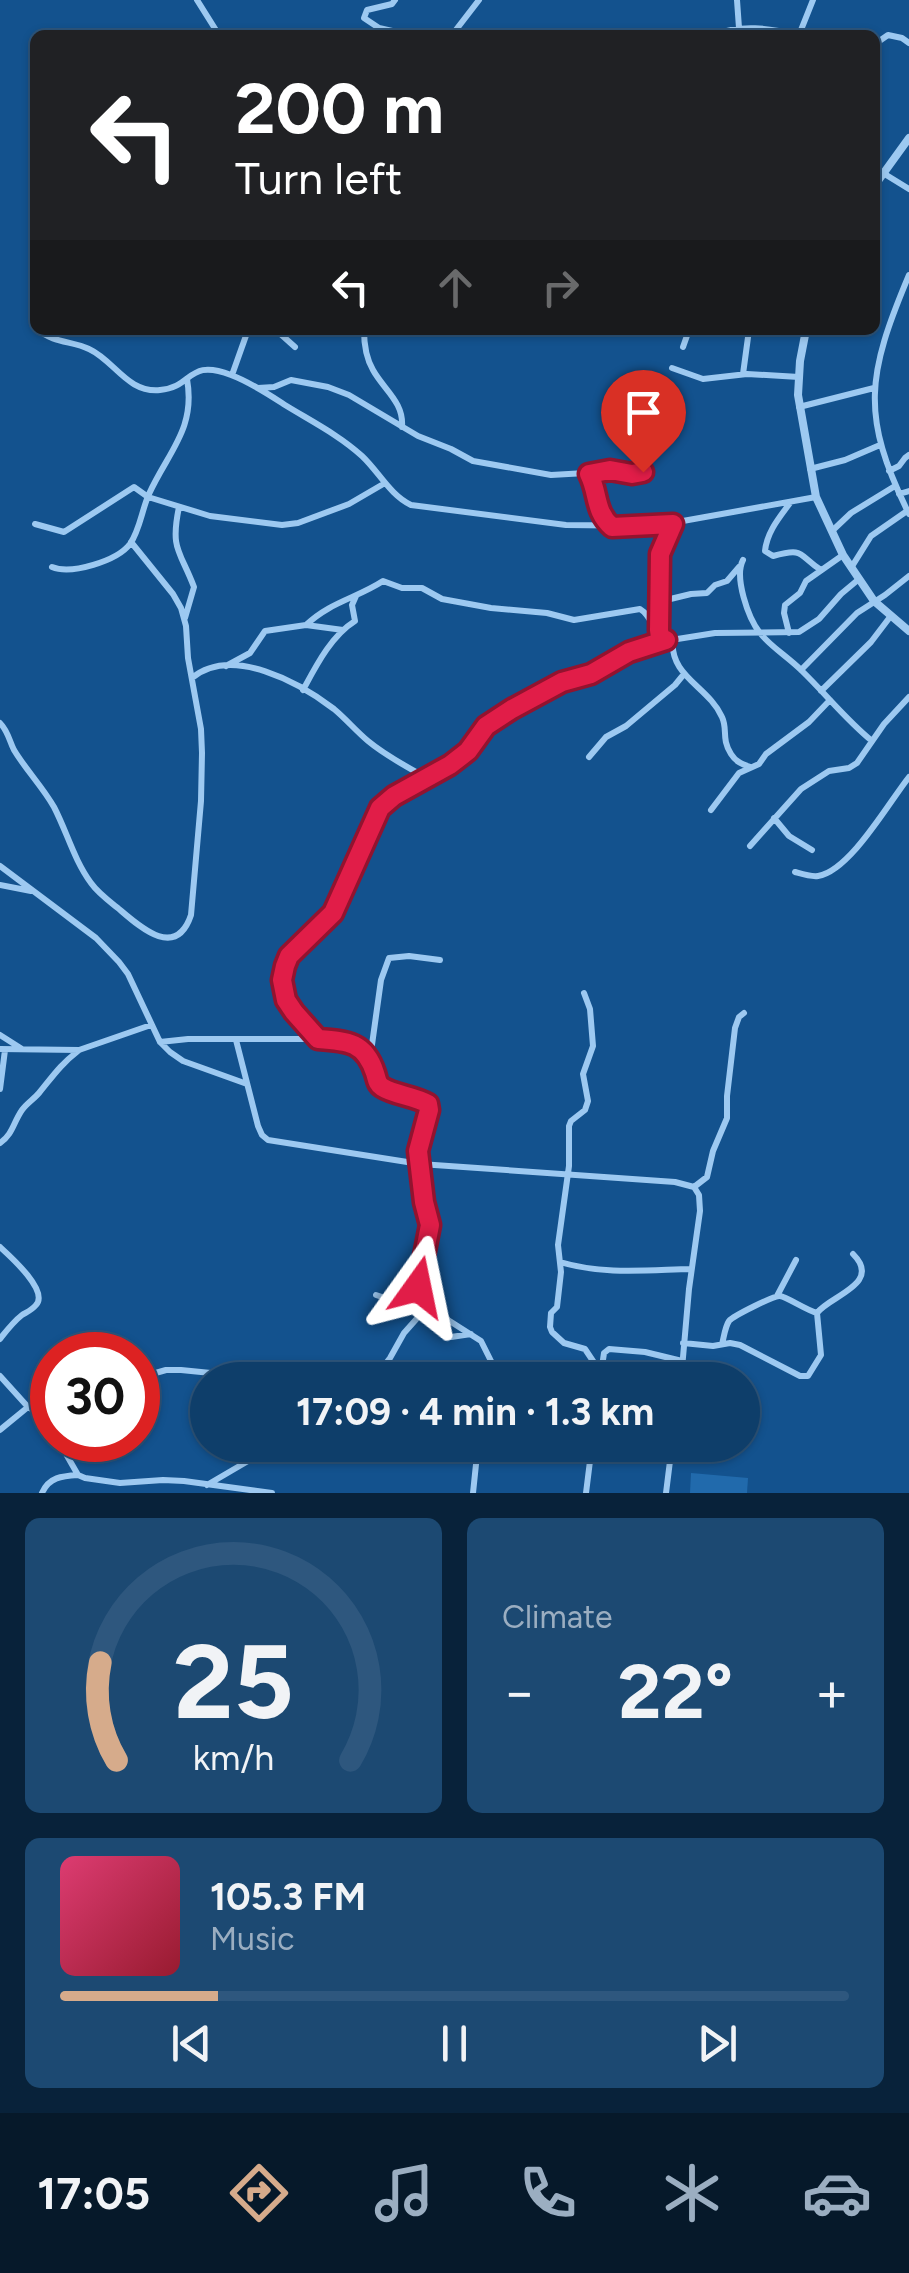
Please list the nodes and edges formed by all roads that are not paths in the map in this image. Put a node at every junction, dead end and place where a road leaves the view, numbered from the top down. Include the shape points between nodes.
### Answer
1 (196, 0) edge
2 (394, 0) edge
3 (479, 0) edge
4 (736, 0) edge
5 (813, 0) edge
6 (739, 28) junction
7 (216, 30) edge
8 (388, 30) edge
9 (456, 30) edge
10 (732, 30) edge
11 (779, 30) edge
12 (800, 30) edge
13 (880, 41) edge
14 (909, 43) edge
15 (909, 138) edge
16 (884, 173) junction
17 (880, 179) edge
18 (909, 189) edge
19 (909, 276) edge
20 (44, 335) edge
21 (246, 335) edge
22 (282, 335) edge
23 (364, 335) edge
24 (687, 335) edge
25 (747, 335) edge
26 (805, 335) edge
27 (295, 347) dead end
28 (683, 347) dead end
29 (672, 368) dead end
30 (743, 374) junction
31 (232, 375) junction
32 (798, 378) junction
33 (187, 379) junction
34 (257, 388) junction
35 (874, 388) junction
36 (799, 406) junction
37 (402, 427) junction
38 (880, 445) junction
39 (909, 456) edge
40 (810, 469) junction
41 (889, 471) junction
42 (643, 472) dead end
43 (589, 474) junction
44 (385, 483) junction
45 (897, 490) junction
46 (909, 491) edge
47 (148, 496) junction
48 (816, 497) junction
49 (790, 502) junction
50 (179, 507) junction
51 (908, 513) edge
52 (35, 524) dead end
53 (673, 524) junction
54 (612, 527) junction
55 (832, 531) junction
56 (131, 542) junction
57 (843, 555) junction
58 (52, 567) dead end
59 (851, 568) junction
60 (822, 570) junction
61 (909, 576) edge
62 (859, 580) junction
63 (356, 595) junction
64 (658, 601) junction
65 (874, 602) junction
66 (645, 611) junction
67 (890, 617) junction
68 (185, 618) junction
69 (306, 626) junction
70 (343, 630) junction
71 (909, 631) edge
72 (759, 632) junction
73 (789, 634) junction
74 (666, 639) junction
75 (226, 666) junction
76 (801, 670) junction
77 (684, 674) junction
78 (191, 678) junction
79 (303, 690) junction
80 (821, 691) junction
81 (909, 697) edge
82 (830, 700) junction
83 (0, 723) edge
84 (872, 741) junction
85 (588, 757) dead end
86 (751, 767) junction
87 (909, 777) edge
88 (428, 778) junction
89 (712, 810) dead end
90 (774, 818) junction
91 (750, 846) dead end
92 (812, 850) dead end
93 (0, 866) edge
94 (795, 872) dead end
95 (0, 885) edge
96 (32, 892) junction
97 (440, 960) dead end
98 (584, 993) dead end
99 (744, 1013) dead end
100 (151, 1025) junction
101 (0, 1035) edge
102 (318, 1039) junction
103 (236, 1040) junction
104 (160, 1042) junction
105 (2, 1049) edge
106 (23, 1050) junction
107 (79, 1050) junction
108 (370, 1060) junction
109 (247, 1084) junction
110 (0, 1088) edge
111 (0, 1143) edge
112 (420, 1164) junction
113 (568, 1174) junction
114 (694, 1187) junction
115 (0, 1247) edge
116 (853, 1254) dead end
117 (796, 1260) dead end
118 (560, 1262) junction
119 (692, 1269) junction
120 (376, 1295) dead end
121 (777, 1296) junction
122 (817, 1313) junction
123 (420, 1315) junction
124 (471, 1334) junction
125 (0, 1339) edge
126 (684, 1343) junction
127 (722, 1346) junction
128 (682, 1361) joint
129 (387, 1362) edge
130 (489, 1362) edge
131 (592, 1362) edge
132 (602, 1362) edge
133 (190, 1371) edge
134 (160, 1372) edge
135 (0, 1376) edge
136 (28, 1407) joint
137 (0, 1430) edge
138 (71, 1462) edge
139 (245, 1462) edge
140 (476, 1462) edge
141 (590, 1462) edge
142 (670, 1462) edge
143 (78, 1475) junction
144 (204, 1487) edge
145 (42, 1493) edge
146 (272, 1493) edge
147 (473, 1493) edge
148 (586, 1493) edge
149 (666, 1493) edge

1 - 7 street
2 - 8 street via 367,10 364,18
3 - 9 street
4 - 6 street
5 - 12 street
6 - 10 street
6 - 11 street
13 - 14 street via 888,35
15 - 16 street
16 - 17 street
16 - 18 street
19 - 35 street
20 - 33 street via 88,348 128,382 149,390
21 - 31 street
22 - 27 street
23 - 37 street via 366,356 400,404
24 - 28 street
25 - 30 street
26 - 32 street
29 - 30 street via 703,378
30 - 32 street
31 - 33 street via 203,369
31 - 34 street
32 - 36 street
33 - 47 street via 182,434
34 - 37 street via 291,380 328,387
34 - 44 street via 348,444
35 - 36 street
35 - 38 street
36 - 40 street
37 - 43 street via 485,465
38 - 40 street
38 - 41 street
39 - 41 street
40 - 48 street
41 - 45 street
42 - 43 street
43 - 54 street via 600,512
44 - 50 street via 290,525
44 - 54 street via 411,505
45 - 46 street
45 - 51 street
45 - 55 street via 850,513
47 - 50 street
47 - 52 street via 133,487 64,532
47 - 56 street
48 - 49 street
48 - 55 street
49 - 53 street
49 - 60 street via 765,551 798,553
50 - 68 street via 176,549 194,588
51 - 59 street via 871,536
53 - 54 street
53 - 64 street via 660,554
55 - 57 street
56 - 58 street via 85,568
56 - 68 street
57 - 59 street
57 - 60 street
59 - 62 street
60 - 73 street via 785,605
61 - 65 street
62 - 65 street
62 - 73 street via 814,622
63 - 66 street via 383,581 442,599 574,620
63 - 69 street
63 - 70 street via 356,620
64 - 66 street
64 - 72 street via 707,594 742,563 742,592
64 - 74 street
65 - 67 street
65 - 76 street
66 - 74 street
67 - 71 street
67 - 80 street
68 - 78 street
69 - 70 street
69 - 75 street via 265,632 250,653
70 - 79 street
72 - 73 street
72 - 74 street
72 - 76 street
74 - 77 street
74 - 88 street via 512,709
75 - 78 street
75 - 79 street via 269,672
76 - 80 street
77 - 85 street
77 - 86 street via 722,717 732,756
78 - 83 street via 201,728 201,801 191,916 170,937 142,929 94,888
79 - 88 street via 368,742
80 - 82 street
81 - 84 street
82 - 84 street
82 - 86 street
84 - 90 street via 853,766 825,774
86 - 89 street
87 - 94 street via 837,866 819,876
88 - 102 street via 380,808 333,913 289,956 282,980 286,1000
90 - 91 street
90 - 92 street
93 - 96 street
95 - 96 street
96 - 100 street via 120,962
97 - 108 street via 389,958
98 - 113 street via 593,1046 583,1074 587,1106 569,1126
99 - 114 street via 736,1022 727,1118 707,1177
100 - 104 street
100 - 107 street
101 - 106 street
102 - 103 street
102 - 108 street via 353,1044
103 - 104 street
103 - 109 street
104 - 109 street via 184,1061
105 - 106 street
105 - 110 street
106 - 107 street
107 - 111 street via 26,1104 11,1136
108 - 112 street via 382,1087 428,1104
109 - 112 street via 268,1140
112 - 113 street
112 - 124 street via 430,1225 418,1287
113 - 114 street
113 - 118 street
114 - 119 street via 700,1201
115 - 125 street via 40,1298
116 - 122 street via 861,1266 856,1284
117 - 121 street
118 - 119 street via 615,1271
118 - 131 street via 550,1327 564,1344 585,1349
119 - 126 street
120 - 123 street
121 - 122 street
121 - 127 street via 732,1317
122 - 127 street via 820,1355 808,1376 743,1346
123 - 124 street via 451,1337
123 - 129 street
124 - 130 street
126 - 127 street
126 - 128 street
128 - 132 street via 609,1348
133 - 134 street
135 - 136 street
136 - 137 street
138 - 143 street
139 - 144 street
140 - 147 street
141 - 148 street
142 - 149 street
143 - 144 street
143 - 145 street via 54,1478
144 - 146 street

